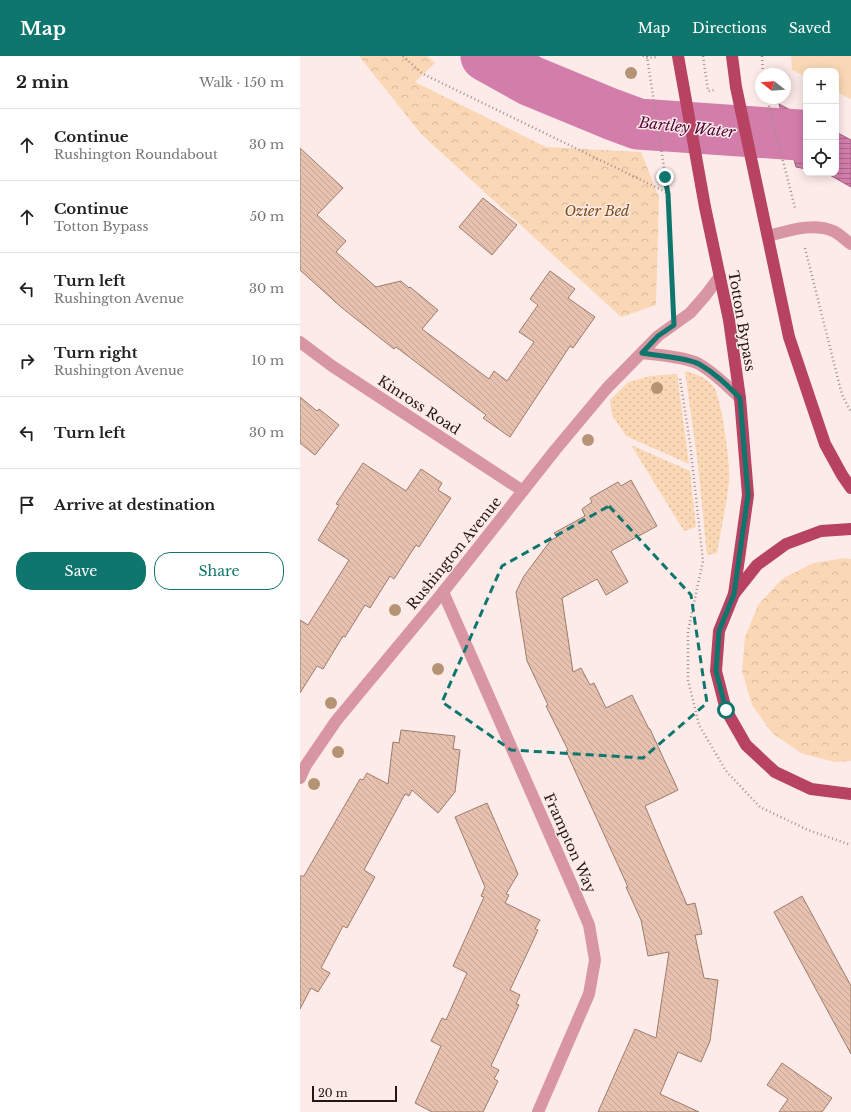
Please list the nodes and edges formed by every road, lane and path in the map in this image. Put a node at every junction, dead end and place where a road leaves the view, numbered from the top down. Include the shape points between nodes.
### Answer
1 (403, 56) edge
2 (642, 56) edge
3 (678, 56) edge
4 (732, 56) edge
5 (762, 56) edge
6 (647, 57) edge
7 (763, 68) edge
8 (769, 104) edge
9 (668, 194) junction
10 (800, 228) junction
11 (768, 236) junction
12 (851, 244) edge
13 (720, 276) junction
14 (674, 325) junction
15 (300, 342) edge
16 (642, 353) junction
17 (740, 398) junction
18 (851, 412) edge
19 (851, 488) edge
20 (523, 491) junction
21 (851, 529) edge
22 (443, 592) junction
23 (734, 594) junction
24 (300, 778) edge
25 (851, 794) edge
26 (538, 1112) edge

1 - 9 path via 423,74
2 - 6 path
3 - 13 main road, Totton Bypass
4 - 11 main road
5 - 7 path
6 - 9 path
8 - 10 path
9 - 14 path
10 - 11 street
10 - 12 street via 814,227 833,231
10 - 18 path via 842,395
11 - 19 main road via 789,337 826,444
13 - 14 street, Rushington Avenue via 690,313
13 - 17 main road, Totton Bypass
14 - 16 street, Rushington Avenue via 658,336
15 - 20 street, Kinross Road via 332,366
16 - 17 street via 698,363 717,375
16 - 20 street, Rushington Avenue via 607,388
17 - 23 main road, Totton Bypass via 748,495
20 - 22 street, Rushington Avenue
21 - 23 main road via 821,531 786,544 757,565
22 - 24 street, Rushington Avenue via 336,721
22 - 26 street, Frampton Way via 590,929 595,960 589,994
23 - 25 main road via 719,631 716,671 726,710 746,745 776,772 811,789

